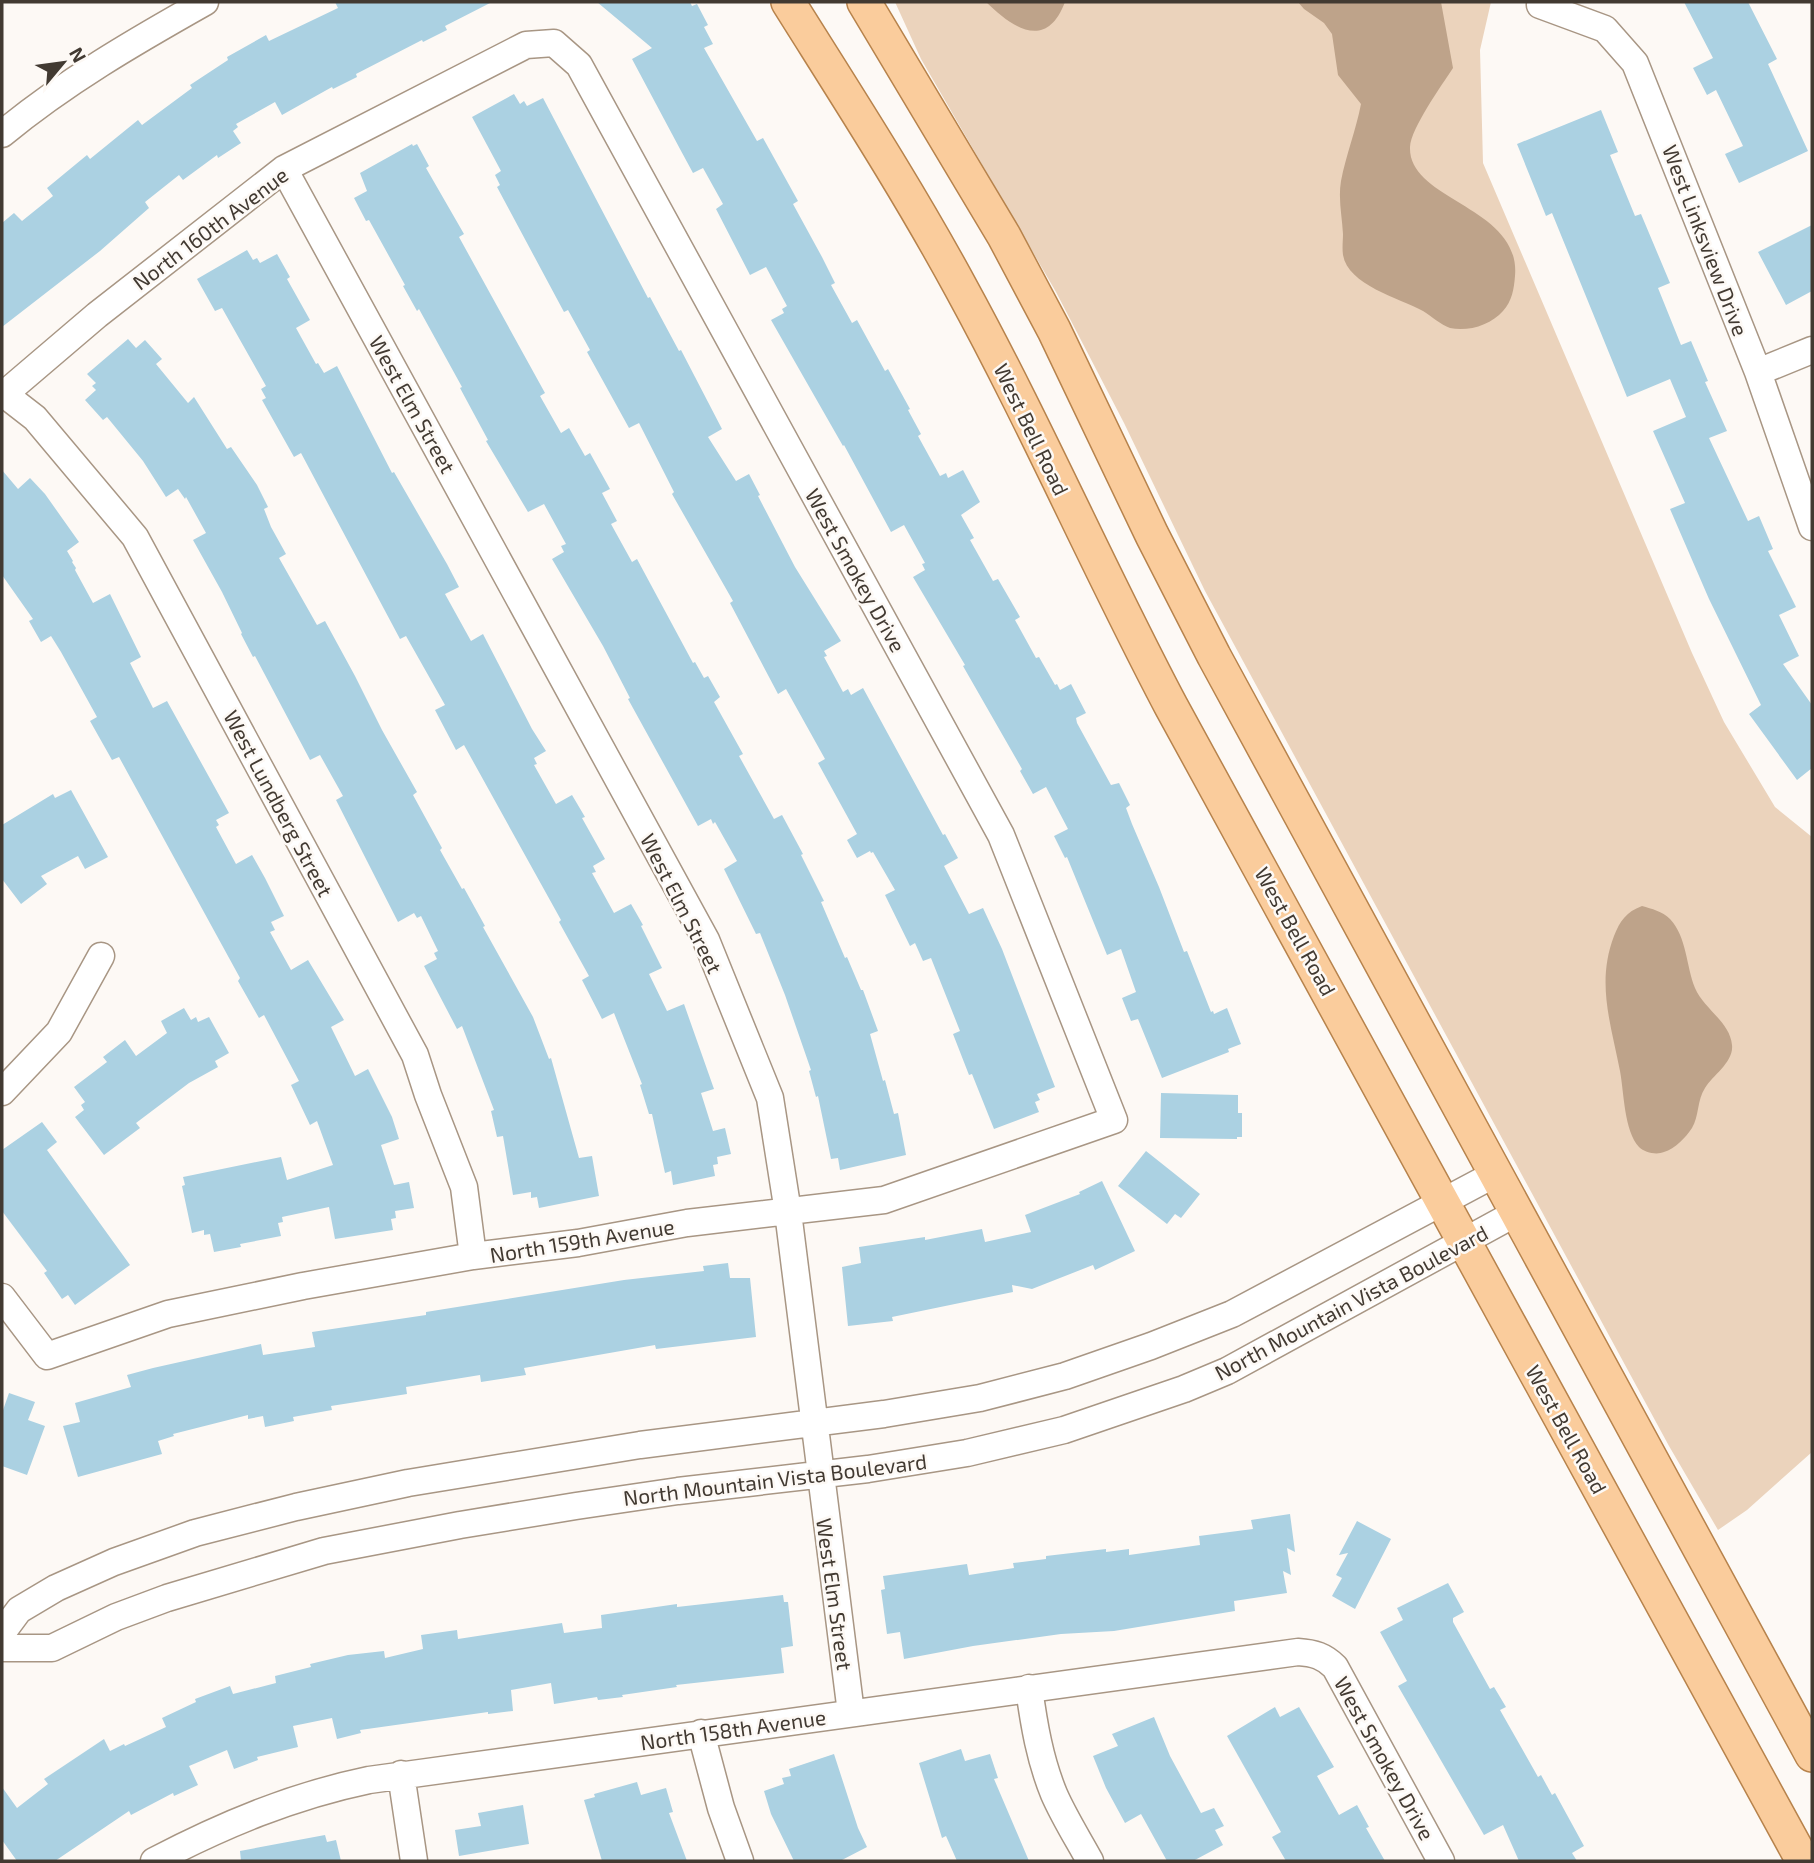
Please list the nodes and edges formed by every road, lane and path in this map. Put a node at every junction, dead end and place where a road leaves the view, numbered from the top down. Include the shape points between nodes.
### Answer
1 (205, 2) edge
2 (788, 2) edge
3 (864, 2) edge
4 (1540, 5) dead end
5 (554, 43) joint
6 (2, 134) edge
7 (284, 169) junction
8 (1812, 350) edge
9 (1758, 372) junction
10 (3, 395) edge
11 (1812, 527) edge
12 (101, 956) dead end
13 (2, 1092) edge
14 (1114, 1120) joint
15 (1495, 1174) junction
16 (1443, 1202) junction
17 (788, 1212) junction
18 (1516, 1213) junction
19 (1465, 1241) junction
20 (473, 1256) junction
21 (2, 1297) edge
22 (813, 1422) junction
23 (819, 1474) junction
24 (2, 1633) edge
25 (2, 1648) edge
26 (1326, 1658) joint
27 (1029, 1688) junction
28 (851, 1713) junction
29 (701, 1733) junction
30 (1812, 1755) edge
31 (401, 1774) junction
32 (154, 1861) edge
33 (414, 1861) edge
34 (740, 1861) edge
35 (1090, 1861) edge
36 (1441, 1861) edge
37 (1803, 1861) edge

1 - 6 street via 80,75
2 - 16 main road, West Bell Road via 962,290 1141,648
3 - 15 main road via 1004,236 1213,656
4 - 9 street, West Linksview Drive via 1605,29 1635,63
5 - 7 street, North 160th Avenue via 526,45
5 - 14 street, West Smokey Drive via 579,65 1001,835
7 - 10 street, North 160th Avenue
7 - 17 street, West Elm Street via 706,940 770,1098
8 - 9 street
9 - 11 street, West Linksview Drive
10 - 20 street, West Lundberg Street via 35,418 135,537 415,1055 464,1187
12 - 13 street via 59,1032
14 - 17 street, North 159th Avenue via 884,1200
15 - 16 street
15 - 18 main road
16 - 19 main road, West Bell Road
16 - 22 street via 1232,1314 1106,1363 980,1398
17 - 20 street, North 159th Avenue
17 - 22 street, West Elm Street
18 - 19 street, North Mountain Vista Boulevard
18 - 30 main road
19 - 23 street, North Mountain Vista Boulevard via 1259,1355 1184,1389 1064,1430 967,1453
19 - 37 main road, West Bell Road
20 - 21 street, North 159th Avenue via 169,1314 47,1356
22 - 23 street, West Elm Street
22 - 24 street via 408,1483 195,1533 56,1588 19,1610
23 - 25 street, North Mountain Vista Boulevard via 576,1506 324,1551 167,1598 52,1648
23 - 28 street, West Elm Street
26 - 27 street, North 158th Avenue via 1298,1652
26 - 36 street, West Smokey Drive via 1343,1680
27 - 28 street, North 158th Avenue
27 - 35 street via 1046,1771
28 - 29 street, North 158th Avenue
29 - 31 street, North 158th Avenue
29 - 34 street
31 - 32 street, North 158th Avenue via 335,1787 275,1806
31 - 33 street

